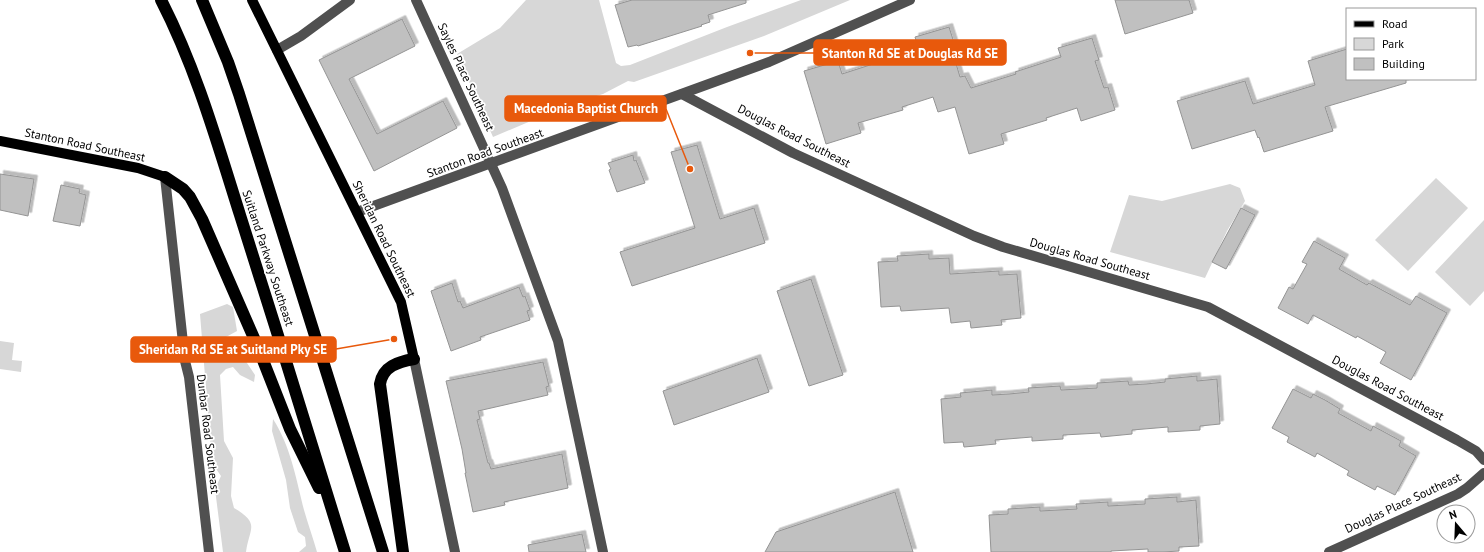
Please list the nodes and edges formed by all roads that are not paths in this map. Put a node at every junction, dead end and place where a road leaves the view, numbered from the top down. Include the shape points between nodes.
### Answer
1 (161, 0) edge
2 (202, 0) edge
3 (252, 0) edge
4 (350, 0) edge
5 (416, 0) edge
6 (910, 0) edge
7 (276, 50) junction
8 (682, 94) junction
9 (0, 141) edge
10 (492, 164) junction
11 (165, 177) junction
12 (357, 212) junction
13 (414, 359) junction
14 (1484, 460) edge
15 (1484, 473) edge
16 (336, 524) junction
17 (209, 552) edge
18 (345, 552) edge
19 (383, 552) edge
20 (403, 552) edge
21 (455, 552) edge
22 (603, 552) edge
23 (1329, 552) edge

1 - 16 highway, Suitland Parkway Southeast via 205,104
2 - 19 highway, Suitland Parkway Southeast via 242,102
3 - 7 main road, Sheridan Road Southeast
4 - 7 street via 301,36
5 - 10 street, Sayles Place Southeast
6 - 8 street, Stanton Road Southeast via 769,62
7 - 12 main road, Sheridan Road Southeast
8 - 10 street, Stanton Road Southeast
8 - 14 street, Douglas Road Southeast via 793,153 974,236 1003,247 1208,306 1457,440 1476,451
9 - 11 main road, Stanton Road Southeast via 138,168
10 - 12 street, Stanton Road Southeast
10 - 22 street, Sayles Place Southeast via 558,341
11 - 16 highway via 183,189 202,219 257,345 290,429
11 - 17 street, Dunbar Road Southeast via 176,290 189,377
12 - 13 main road, Sheridan Road Southeast via 401,302
13 - 20 highway via 389,367 383,372 380,384
13 - 21 street, Sheridan Road Southeast
15 - 23 street, Douglas Place Southeast via 1458,494
16 - 18 highway, Suitland Parkway Southeast

